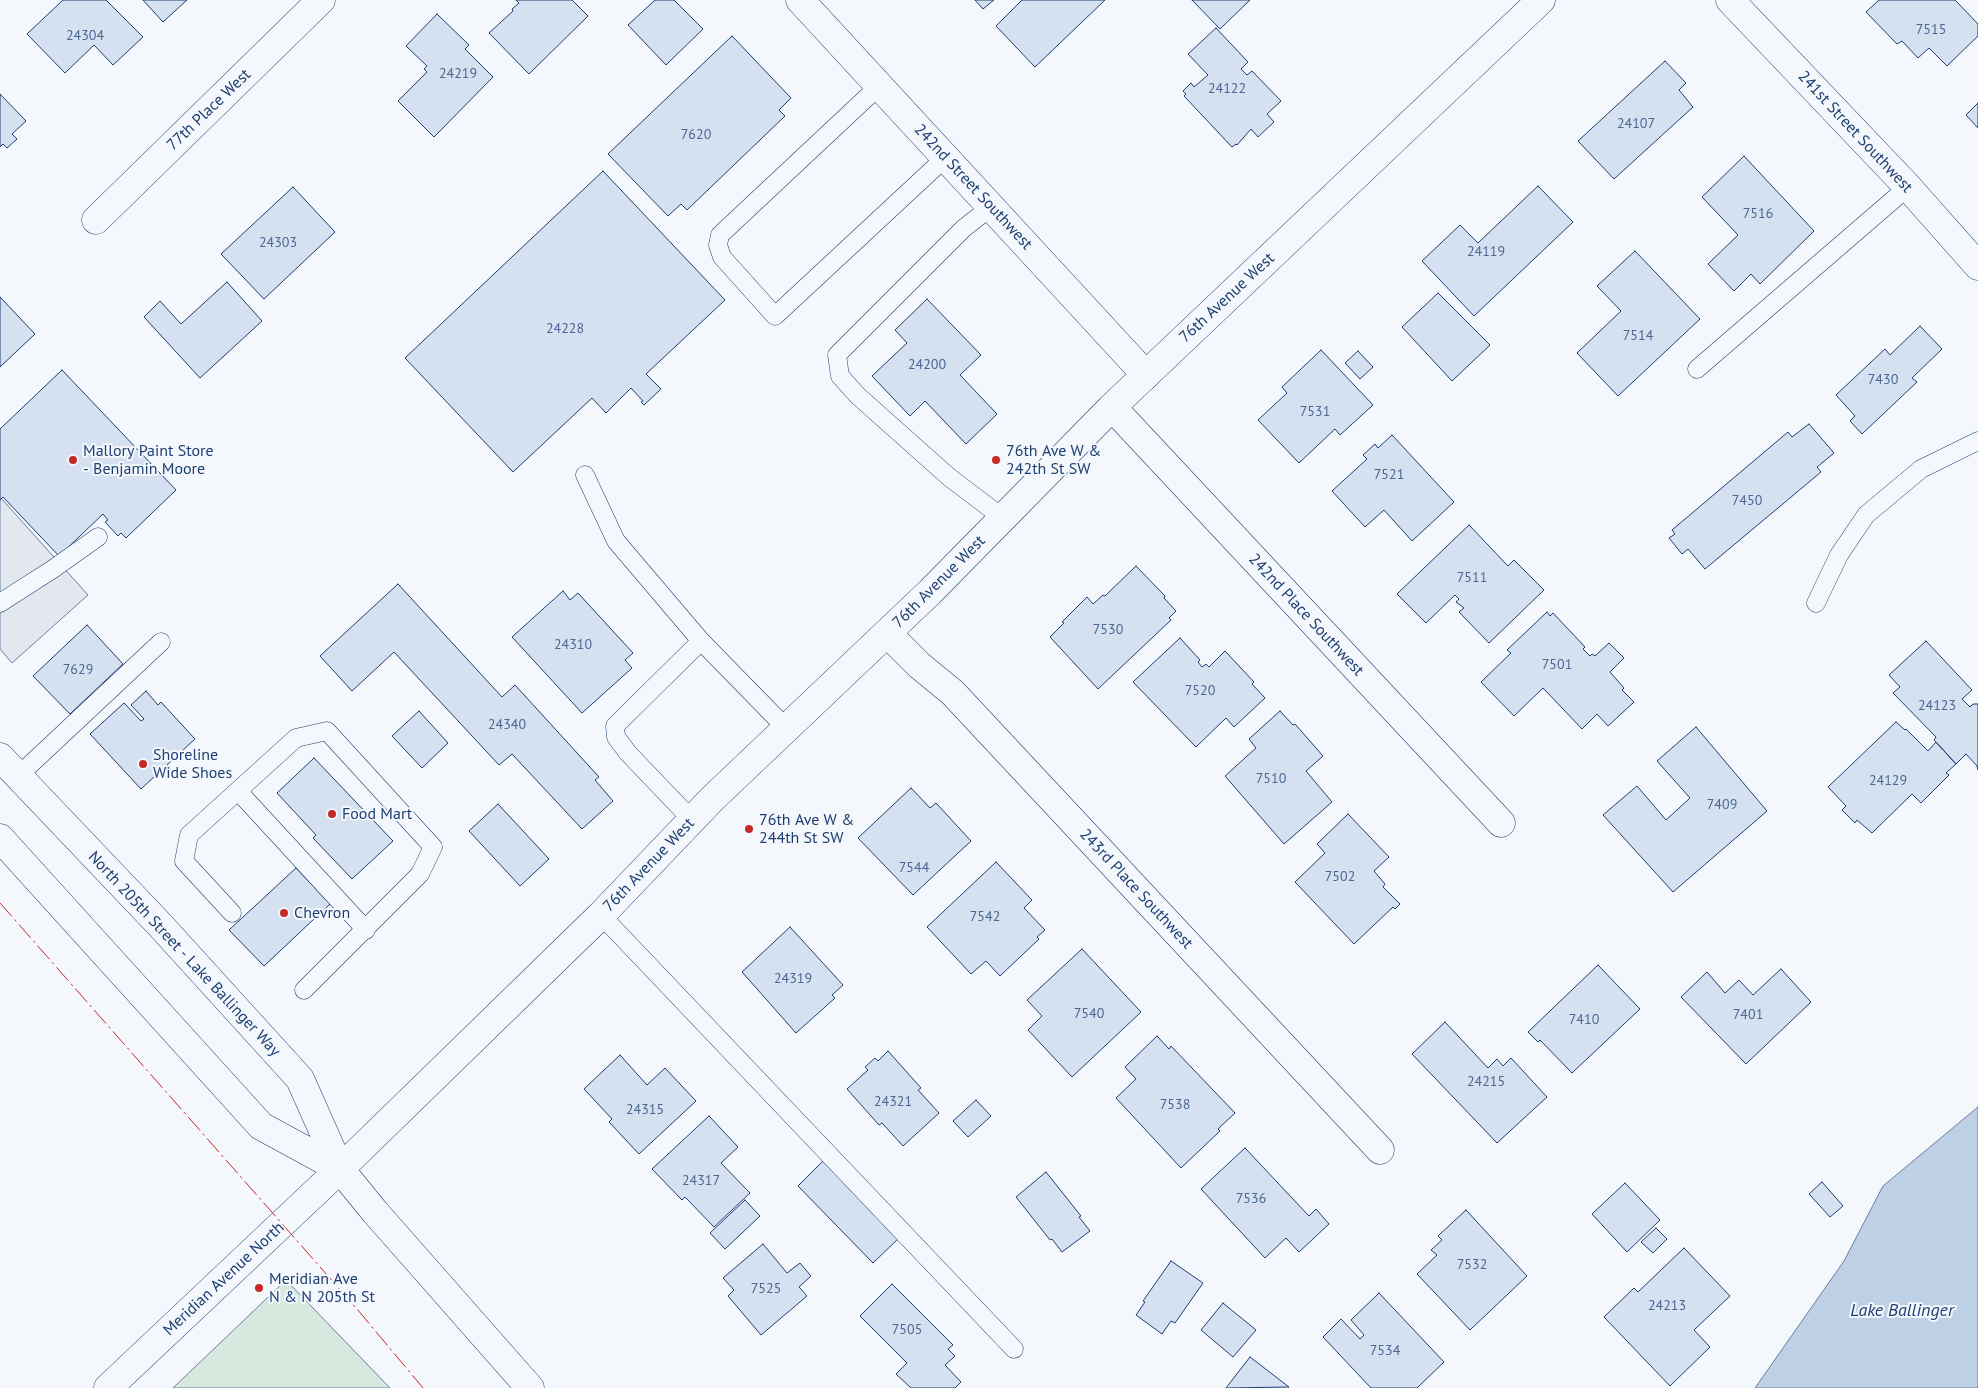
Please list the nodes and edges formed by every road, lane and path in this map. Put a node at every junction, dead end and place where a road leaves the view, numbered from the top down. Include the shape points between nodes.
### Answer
1 (321, 0) edge
2 (800, 0) edge
3 (1541, 0) edge
4 (1730, 0) edge
5 (879, 86) junction
6 (945, 158) junction
7 (1908, 187) junction
8 (991, 207) junction
9 (96, 220) dead end
10 (1978, 266) edge
11 (1697, 369) dead end
12 (1146, 375) junction
13 (1112, 407) junction
14 (1978, 441) edge
15 (585, 475) dead end
16 (1003, 518) junction
17 (98, 537) dead end
18 (1816, 602) dead end
19 (0, 603) edge
20 (887, 633) junction
21 (161, 642) dead end
22 (701, 642) junction
23 (786, 729) junction
24 (9, 766) edge
25 (238, 791) junction
26 (692, 820) junction
27 (1501, 823) dead end
28 (0, 838) edge
29 (232, 913) dead end
30 (601, 915) junction
31 (366, 930) junction
32 (304, 990) dead end
33 (1380, 1150) dead end
34 (340, 1169) junction
35 (1014, 1349) dead end
36 (108, 1388) edge
37 (530, 1388) edge

1 - 9 street, 77th Place West
2 - 5 street, 242nd Street Southwest
3 - 12 street, 76th Avenue West
4 - 7 street, 241st Street Southwest
5 - 6 street, 242nd Street Southwest
5 - 6 lane via 720,235 718,245 722,257 775,316
6 - 8 street, 242nd Street Southwest
7 - 10 street, 241st Street Southwest
7 - 11 lane
8 - 12 street, 242nd Street Southwest
8 - 16 lane via 964,228 837,355 840,376 858,396 934,464
12 - 13 street, 76th Avenue West
13 - 16 street, 76th Avenue West
13 - 27 street, 242nd Place Southwest
14 - 18 lane via 1921,469 1866,515 1839,555
15 - 22 lane via 616,540
16 - 20 street, 76th Avenue West
17 - 19 lane
20 - 23 street, 76th Avenue West
20 - 33 street, 243rd Place Southwest via 953,693
21 - 24 lane
22 - 23 lane
22 - 26 lane via 615,726 616,737 628,753
23 - 26 street, 76th Avenue West
24 - 34 street, North 205th Street - Lake Ballinger Way via 300,1079
25 - 29 lane via 189,835 184,861
25 - 31 lane
25 - 31 lane via 296,738 327,731 367,774 433,847 420,874
26 - 30 street, 76th Avenue West
28 - 34 street, North 205th Street - Lake Ballinger Way via 261,1126
30 - 34 street, 76th Avenue West
30 - 35 lane
31 - 32 lane
34 - 36 street, Meridian Avenue North
34 - 37 street, North 205th Street - Lake Ballinger Way

